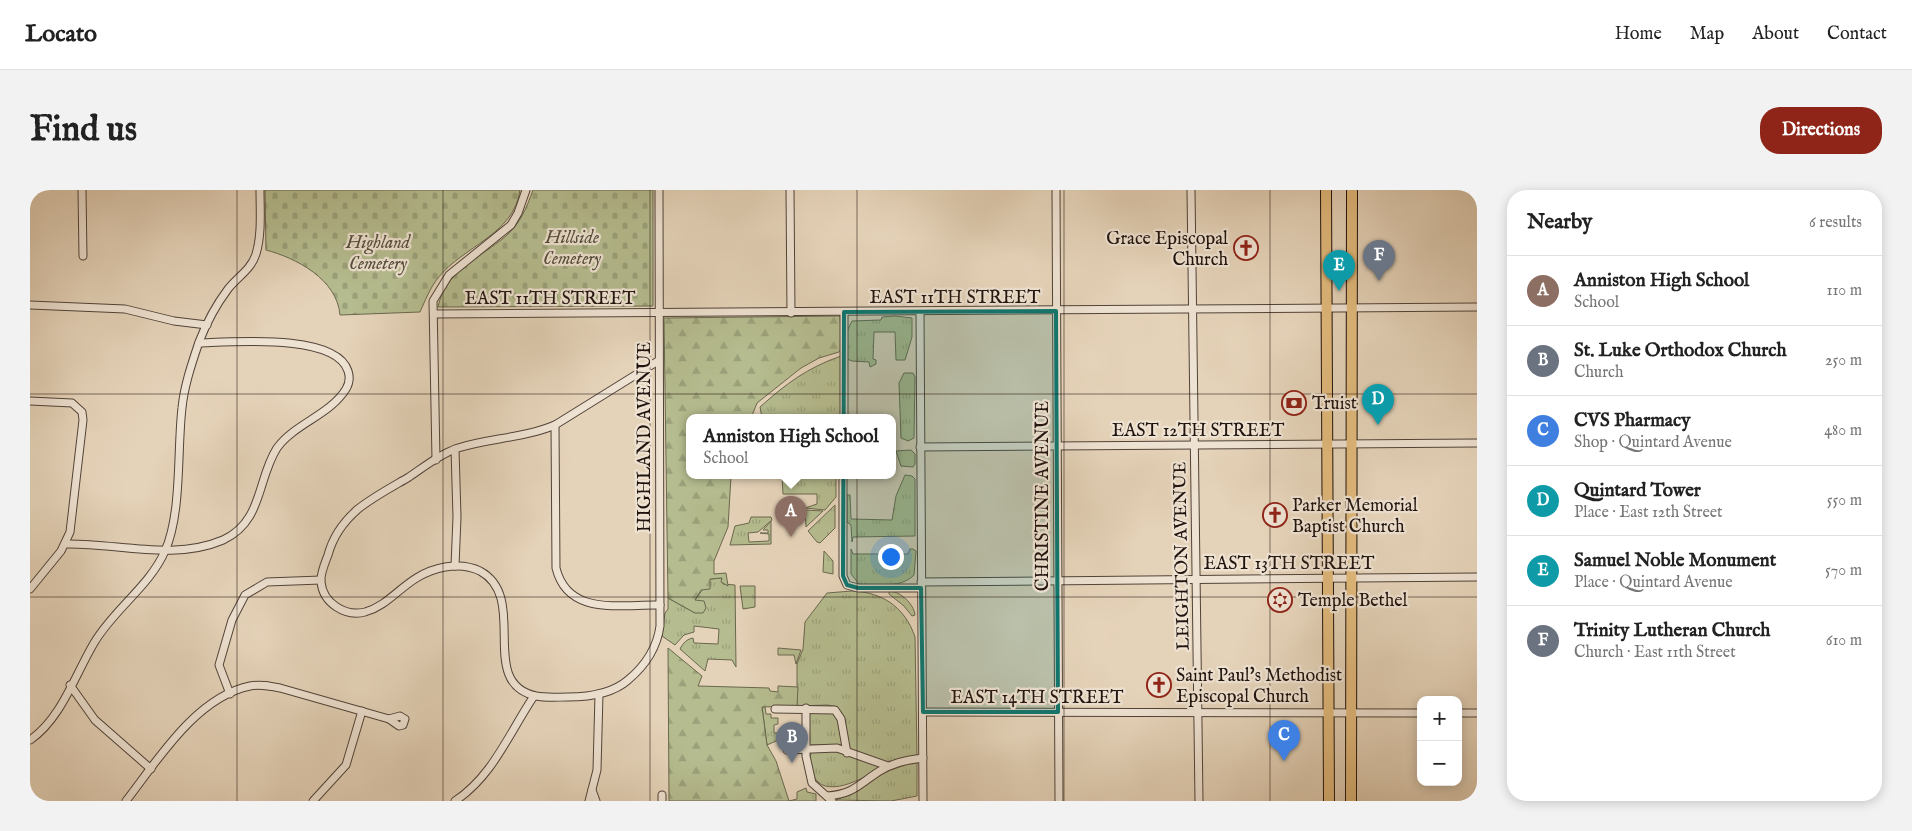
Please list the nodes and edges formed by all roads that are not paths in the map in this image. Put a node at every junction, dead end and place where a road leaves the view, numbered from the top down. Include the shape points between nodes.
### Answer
1 (82, 190) edge
2 (260, 190) edge
3 (526, 190) edge
4 (660, 190) edge
5 (790, 190) edge
6 (1056, 190) edge
7 (1191, 190) edge
8 (1326, 190) edge
9 (1352, 190) edge
10 (83, 256) dead end
11 (30, 305) edge
12 (1326, 308) junction
13 (1351, 308) junction
14 (1477, 308) edge
15 (1193, 310) junction
16 (1056, 311) junction
17 (844, 312) junction
18 (920, 312) junction
19 (660, 313) junction
20 (791, 313) junction
21 (434, 314) junction
22 (207, 325) junction
23 (199, 343) junction
24 (658, 361) junction
25 (30, 401) edge
26 (844, 414) edge
27 (555, 425) junction
28 (1351, 443) junction
29 (1477, 443) edge
30 (1195, 444) junction
31 (1327, 444) junction
32 (1057, 446) junction
33 (920, 447) junction
34 (455, 449) junction
35 (436, 460) junction
36 (844, 479) edge
37 (66, 544) junction
38 (166, 550) junction
39 (455, 566) junction
40 (1477, 577) edge
41 (1328, 578) junction
42 (1351, 578) junction
43 (1196, 579) junction
44 (321, 580) junction
45 (1057, 580) junction
46 (922, 585) junction
47 (30, 589) edge
48 (660, 605) junction
49 (70, 685) junction
50 (230, 694) junction
51 (599, 694) junction
52 (534, 696) junction
53 (776, 708) dead end
54 (806, 708) junction
55 (362, 711) junction
56 (923, 712) junction
57 (1058, 712) junction
58 (1198, 712) junction
59 (1328, 713) junction
60 (1351, 713) junction
61 (1417, 713) edge
62 (1462, 713) edge
63 (1477, 713) edge
64 (389, 719) dead end
65 (30, 740) edge
66 (806, 749) junction
67 (787, 750) dead end
68 (848, 753) junction
69 (923, 758) junction
70 (888, 766) junction
71 (151, 769) junction
72 (592, 790) junction
73 (829, 798) edge
74 (128, 800) edge
75 (313, 801) edge
76 (455, 801) edge
77 (589, 801) edge
78 (596, 801) edge
79 (923, 801) edge
80 (1059, 801) edge
81 (1199, 801) edge
82 (1329, 801) edge
83 (1351, 801) edge

1 - 10 street
2 - 22 street via 260,232 256,253 247,270 219,301
3 - 21 street via 511,225 449,275 433,301
4 - 19 street, HIGHLAND AVENUE
5 - 20 street
6 - 16 street, CHRISTINE AVENUE
7 - 15 street, LEIGHTON AVENUE
8 - 12 highway
9 - 13 highway
11 - 22 street via 125,309
12 - 13 street, EAST 11TH STREET
12 - 15 street, EAST 11TH STREET
12 - 31 highway
13 - 14 street, EAST 11TH STREET
13 - 28 highway
15 - 16 street, EAST 11TH STREET
15 - 30 street, LEIGHTON AVENUE
16 - 18 street, EAST 11TH STREET
16 - 32 street, CHRISTINE AVENUE
17 - 18 street, EAST 11TH STREET
17 - 20 street, EAST 11TH STREET
17 - 26 street
18 - 33 street
19 - 20 street, EAST 11TH STREET
19 - 21 street, EAST 11TH STREET
19 - 24 street, HIGHLAND AVENUE
21 - 35 street
22 - 23 street
23 - 38 street via 183,399 176,498
23 - 38 street via 321,348 343,362 349,376 348,383 341,395 280,445 255,507 240,529 211,544
24 - 27 street
24 - 48 street, HIGHLAND AVENUE
25 - 37 street via 66,402 82,412 70,532
27 - 34 street via 537,432
27 - 48 street via 556,568 562,586 572,596 589,604
28 - 29 street, EAST 12TH STREET
28 - 31 street, EAST 12TH STREET
28 - 42 highway
30 - 31 street, EAST 12TH STREET
30 - 32 street, EAST 12TH STREET
30 - 43 street, LEIGHTON AVENUE
31 - 41 highway
32 - 33 street, EAST 12TH STREET
32 - 45 street, CHRISTINE AVENUE
33 - 46 street
34 - 35 street
34 - 39 street
35 - 44 street via 363,505 348,518 332,540
36 - 46 street, EAST 13TH STREET via 843,576 847,585 858,588
37 - 38 street
37 - 47 street
38 - 49 street via 156,568 102,630
39 - 44 street via 419,575 378,606 357,613 332,604 323,592
39 - 52 street via 473,567 497,587 504,611 506,670 514,682
40 - 42 street, EAST 13TH STREET
41 - 42 street, EAST 13TH STREET
41 - 43 street, EAST 13TH STREET
41 - 59 highway
42 - 60 highway
43 - 45 street, EAST 13TH STREET
43 - 58 street, LEIGHTON AVENUE
44 - 50 street via 267,582 245,595 237,606 220,665
45 - 46 street, EAST 13TH STREET
45 - 57 street, CHRISTINE AVENUE
46 - 56 street
48 - 51 street, HIGHLAND AVENUE via 660,626 650,657 616,688
49 - 65 street via 45,727
49 - 71 street via 95,720
50 - 55 street via 248,686 261,685 310,695
50 - 71 street via 194,718
51 - 52 street, HIGHLAND AVENUE via 583,697
51 - 72 street via 599,743
52 - 76 street via 487,773
53 - 54 street
54 - 66 street
54 - 68 street via 835,710 841,719
55 - 64 street
55 - 75 street via 346,765
56 - 57 street, EAST 14TH STREET
56 - 69 street
57 - 58 street, EAST 14TH STREET
57 - 80 street, CHRISTINE AVENUE
58 - 59 street, EAST 14TH STREET
58 - 81 street, LEIGHTON AVENUE
59 - 60 street, EAST 14TH STREET
59 - 82 highway
60 - 61 street, EAST 14TH STREET
60 - 83 highway
62 - 63 street
66 - 67 street
66 - 68 street via 837,748
66 - 73 street via 812,783
68 - 70 street
69 - 70 street
69 - 79 street
70 - 73 street via 854,790
71 - 74 street
72 - 77 street
72 - 78 street

